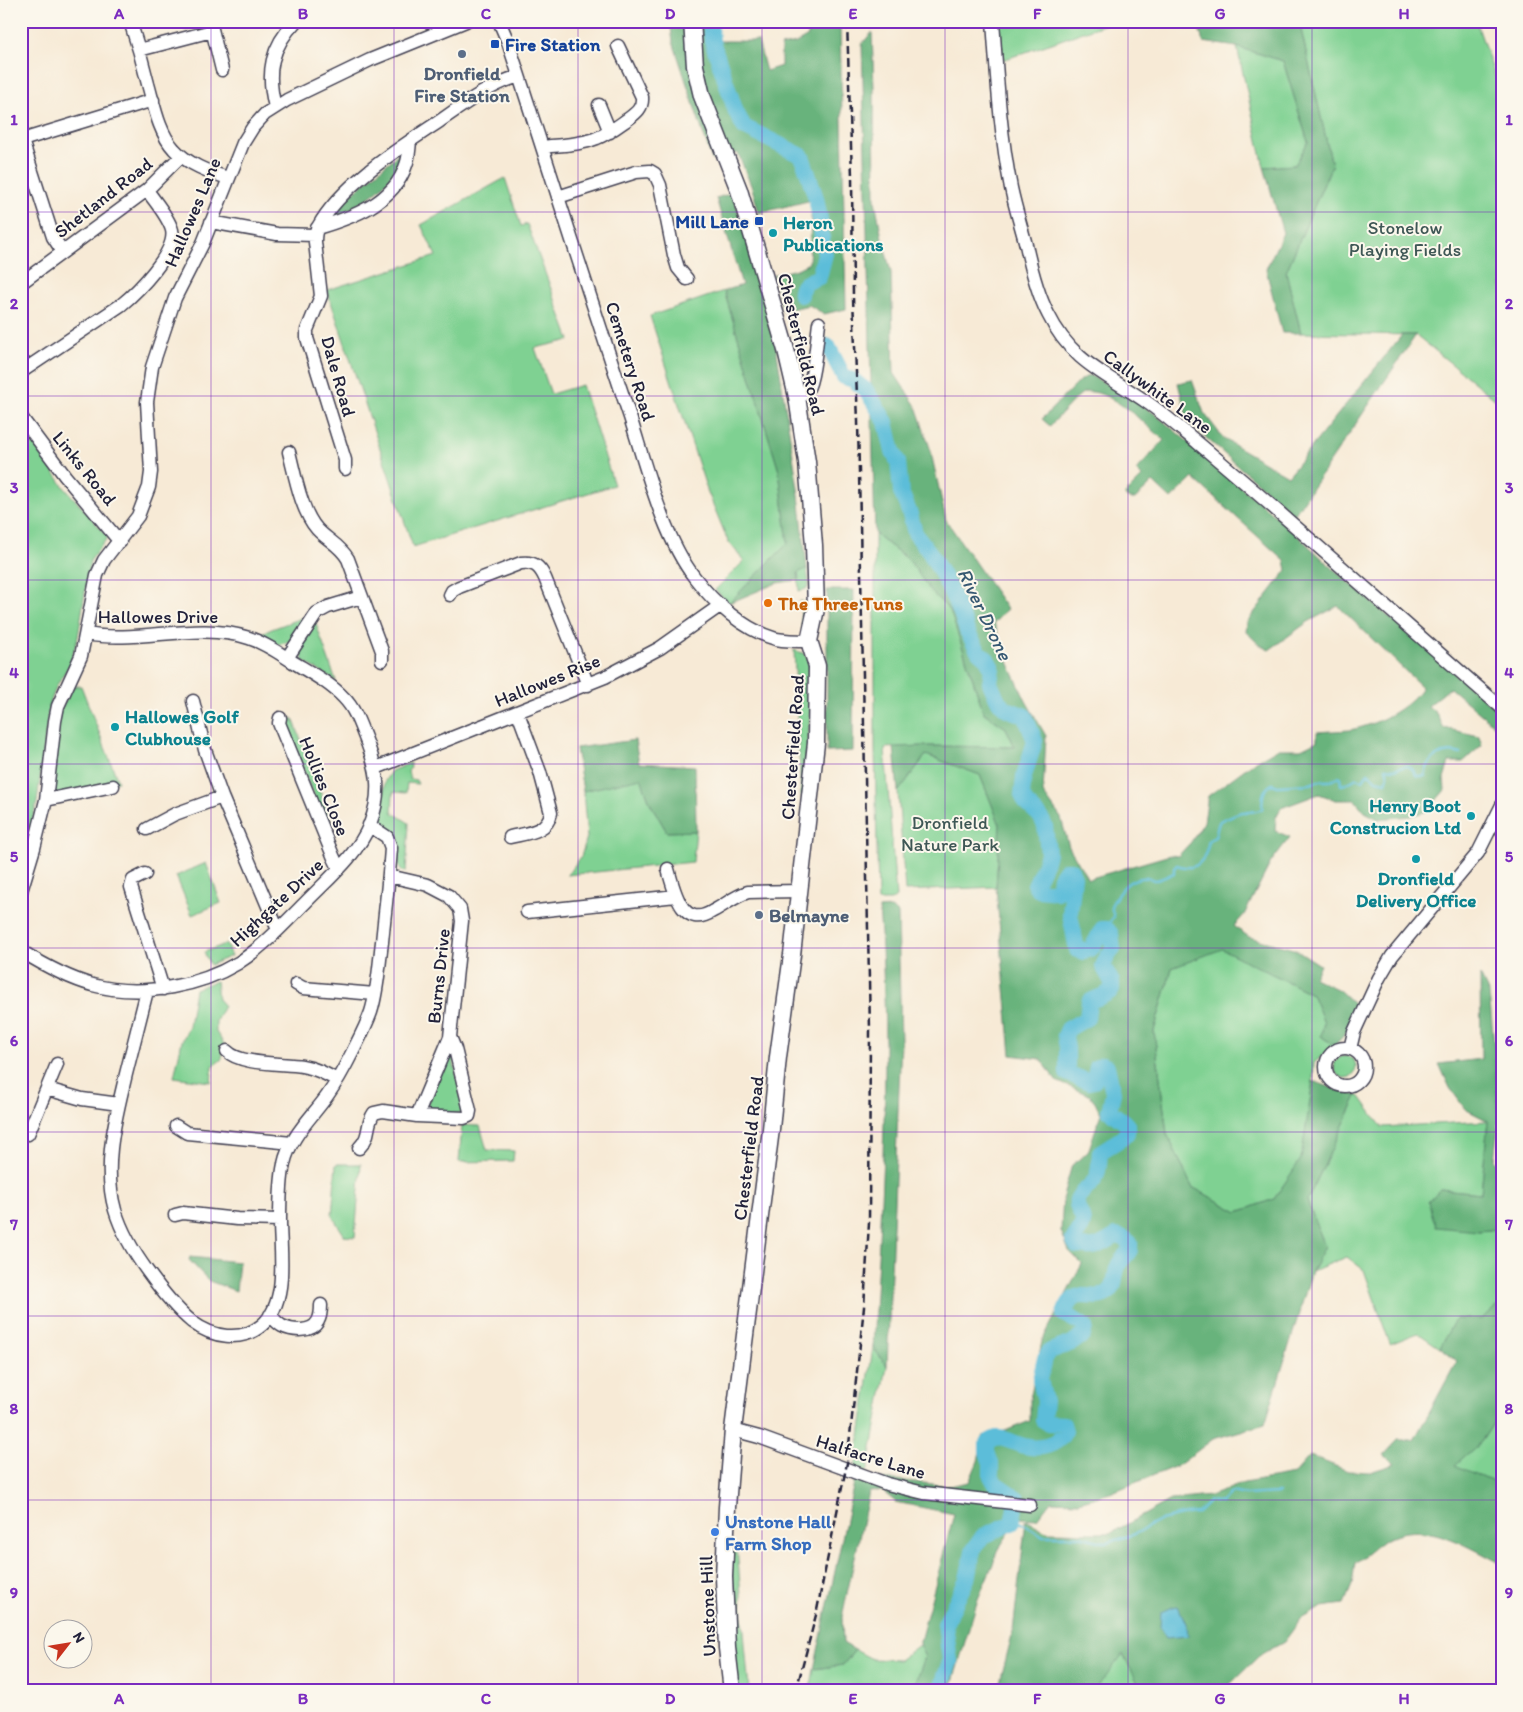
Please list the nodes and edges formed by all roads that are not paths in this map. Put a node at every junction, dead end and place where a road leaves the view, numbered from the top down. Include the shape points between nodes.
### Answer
1 (130, 21) edge
2 (296, 21) edge
3 (466, 21) edge
4 (499, 21) edge
5 (692, 21) edge
6 (993, 21) edge
7 (449, 25) edge
8 (211, 26) edge
9 (618, 46) dead end
10 (139, 50) junction
11 (222, 70) dead end
12 (519, 76) junction
13 (153, 100) junction
14 (599, 105) dead end
15 (275, 107) junction
16 (610, 132) junction
17 (22, 139) edge
18 (410, 142) junction
19 (542, 147) junction
20 (182, 156) junction
21 (228, 178) junction
22 (147, 190) junction
23 (558, 197) junction
24 (211, 222) junction
25 (316, 231) junction
26 (63, 252) junction
27 (687, 279) dead end
28 (21, 282) edge
29 (819, 323) dead end
30 (21, 372) edge
31 (797, 397) junction
32 (21, 417) edge
33 (289, 452) dead end
34 (345, 469) dead end
35 (120, 542) junction
36 (450, 595) dead end
37 (361, 597) junction
38 (721, 605) junction
39 (86, 634) junction
40 (809, 641) junction
41 (288, 658) junction
42 (382, 660) dead end
43 (588, 685) junction
44 (193, 701) dead end
45 (1502, 708) edge
46 (518, 713) junction
47 (280, 718) dead end
48 (376, 768) junction
49 (113, 786) dead end
50 (222, 797) junction
51 (46, 800) junction
52 (1502, 805) edge
53 (369, 825) junction
54 (147, 829) dead end
55 (510, 837) dead end
56 (339, 868) junction
57 (668, 870) dead end
58 (146, 874) dead end
59 (389, 876) junction
60 (21, 891) edge
61 (800, 891) junction
62 (676, 896) junction
63 (527, 912) dead end
64 (278, 930) junction
65 (21, 951) edge
66 (296, 984) dead end
67 (163, 989) junction
68 (147, 991) junction
69 (375, 994) junction
70 (450, 1037) junction
71 (1350, 1049) dead end
72 (227, 1051) dead end
73 (57, 1064) dead end
74 (338, 1080) junction
75 (47, 1089) junction
76 (119, 1104) junction
77 (417, 1116) junction
78 (176, 1126) dead end
79 (28, 1134) dead end
80 (292, 1143) junction
81 (358, 1148) dead end
82 (175, 1215) dead end
83 (280, 1220) junction
84 (321, 1305) dead end
85 (270, 1316) junction
86 (733, 1430) junction
87 (1027, 1504) dead end
88 (732, 1691) edge

1 - 10 street
2 - 15 street via 275,50 271,66
3 - 7 street, Hallowes Lane
4 - 12 street, Cemetery Road
5 - 31 main road, Chesterfield Road via 695,66 702,96 739,190
6 - 45 street, Callywhite Lane via 1002,134 1011,188 1039,291 1048,314 1067,344 1094,369 1153,406 1198,443 1304,532 1389,611
7 - 15 street, Hallowes Lane via 345,71
8 - 10 street
8 - 11 street
9 - 16 street via 642,103 636,113
10 - 13 street
12 - 18 street via 480,93
12 - 19 street, Cemetery Road
13 - 17 street
13 - 20 street via 166,138
14 - 16 street
15 - 21 street, Hallowes Lane via 265,114 243,143
16 - 19 street via 581,142
17 - 26 street via 53,236
18 - 25 street via 346,192
18 - 25 street via 406,165 388,194
19 - 23 street, Cemetery Road
20 - 21 street
20 - 22 street, Shetland Road
21 - 24 street, Hallowes Lane
22 - 26 street, Shetland Road
22 - 30 street via 172,228 173,237 167,252 134,294
23 - 27 street via 636,172 655,174 674,255 678,268
23 - 38 street, Cemetery Road via 673,542 695,578
24 - 25 street via 277,234
24 - 35 street, Hallowes Lane via 175,298 152,367 147,402 149,488 138,516
25 - 34 street, Dale Road via 321,296 307,330 307,338 345,460
26 - 28 street, Shetland Road
29 - 31 street via 809,386 804,394
31 - 40 main road, Chesterfield Road via 814,544 816,609
32 - 35 street, Links Road
33 - 37 street via 307,512 318,529 343,551
35 - 39 street, Hallowes Lane via 104,560 97,575
36 - 43 street via 459,587 521,563 538,566 546,578
37 - 41 street via 317,613
37 - 42 street via 382,651
38 - 40 street, Cemetery Road via 766,636 785,641
38 - 43 street, Hallowes Rise via 660,648
39 - 41 street, Hallowes Drive via 109,638 222,633 248,638
39 - 51 street, Hallowes Lane via 81,656 58,706
40 - 61 main road, Chesterfield Road via 817,666 816,743
41 - 48 street, Hallowes Drive via 347,700 363,731
43 - 46 street, Hallowes Rise
44 - 50 street
46 - 48 street, Hallowes Rise
46 - 55 street via 551,813 550,820 541,829
47 - 56 street, Hollies Close via 279,723
48 - 53 street, Highgate Drive via 377,795
49 - 51 street
50 - 54 street
50 - 64 street
51 - 60 street, Hallowes Lane
52 - 71 street via 1478,853 1392,956 1378,978 1354,1032
53 - 56 street, Highgate Drive
53 - 59 street via 382,832 390,842
56 - 64 street, Highgate Drive
57 - 62 street
58 - 67 street via 133,880 131,887
59 - 69 street
59 - 70 street, Burns Drive via 435,887 460,909 462,929
61 - 62 street via 742,894 702,916 686,912
61 - 86 main road, Chesterfield Road
62 - 63 street
64 - 67 street, Highgate Drive via 230,967 195,982
65 - 68 street, Highgate Drive via 90,985 112,990
66 - 69 street via 303,988
67 - 68 street, Highgate Drive
68 - 76 street
69 - 74 street via 368,1019
70 - 77 street, Burns Drive
70 - 77 street, Burns Drive via 469,1116
72 - 74 street via 236,1058 314,1069
73 - 75 street
74 - 80 street
75 - 76 street via 82,1099
75 - 79 street
76 - 85 street via 111,1145 111,1192 123,1232 140,1261 173,1304 207,1331 223,1336 242,1335 262,1325
77 - 81 street, Burns Drive via 383,1111 374,1113 368,1137
78 - 80 street via 188,1133
80 - 83 street via 284,1161
82 - 83 street
83 - 85 street via 280,1280
84 - 85 street via 319,1320 310,1328 301,1330 282,1326
86 - 87 street, Halfacre Lane via 887,1484 924,1493
86 - 88 main road, Unstone Hill via 724,1557

